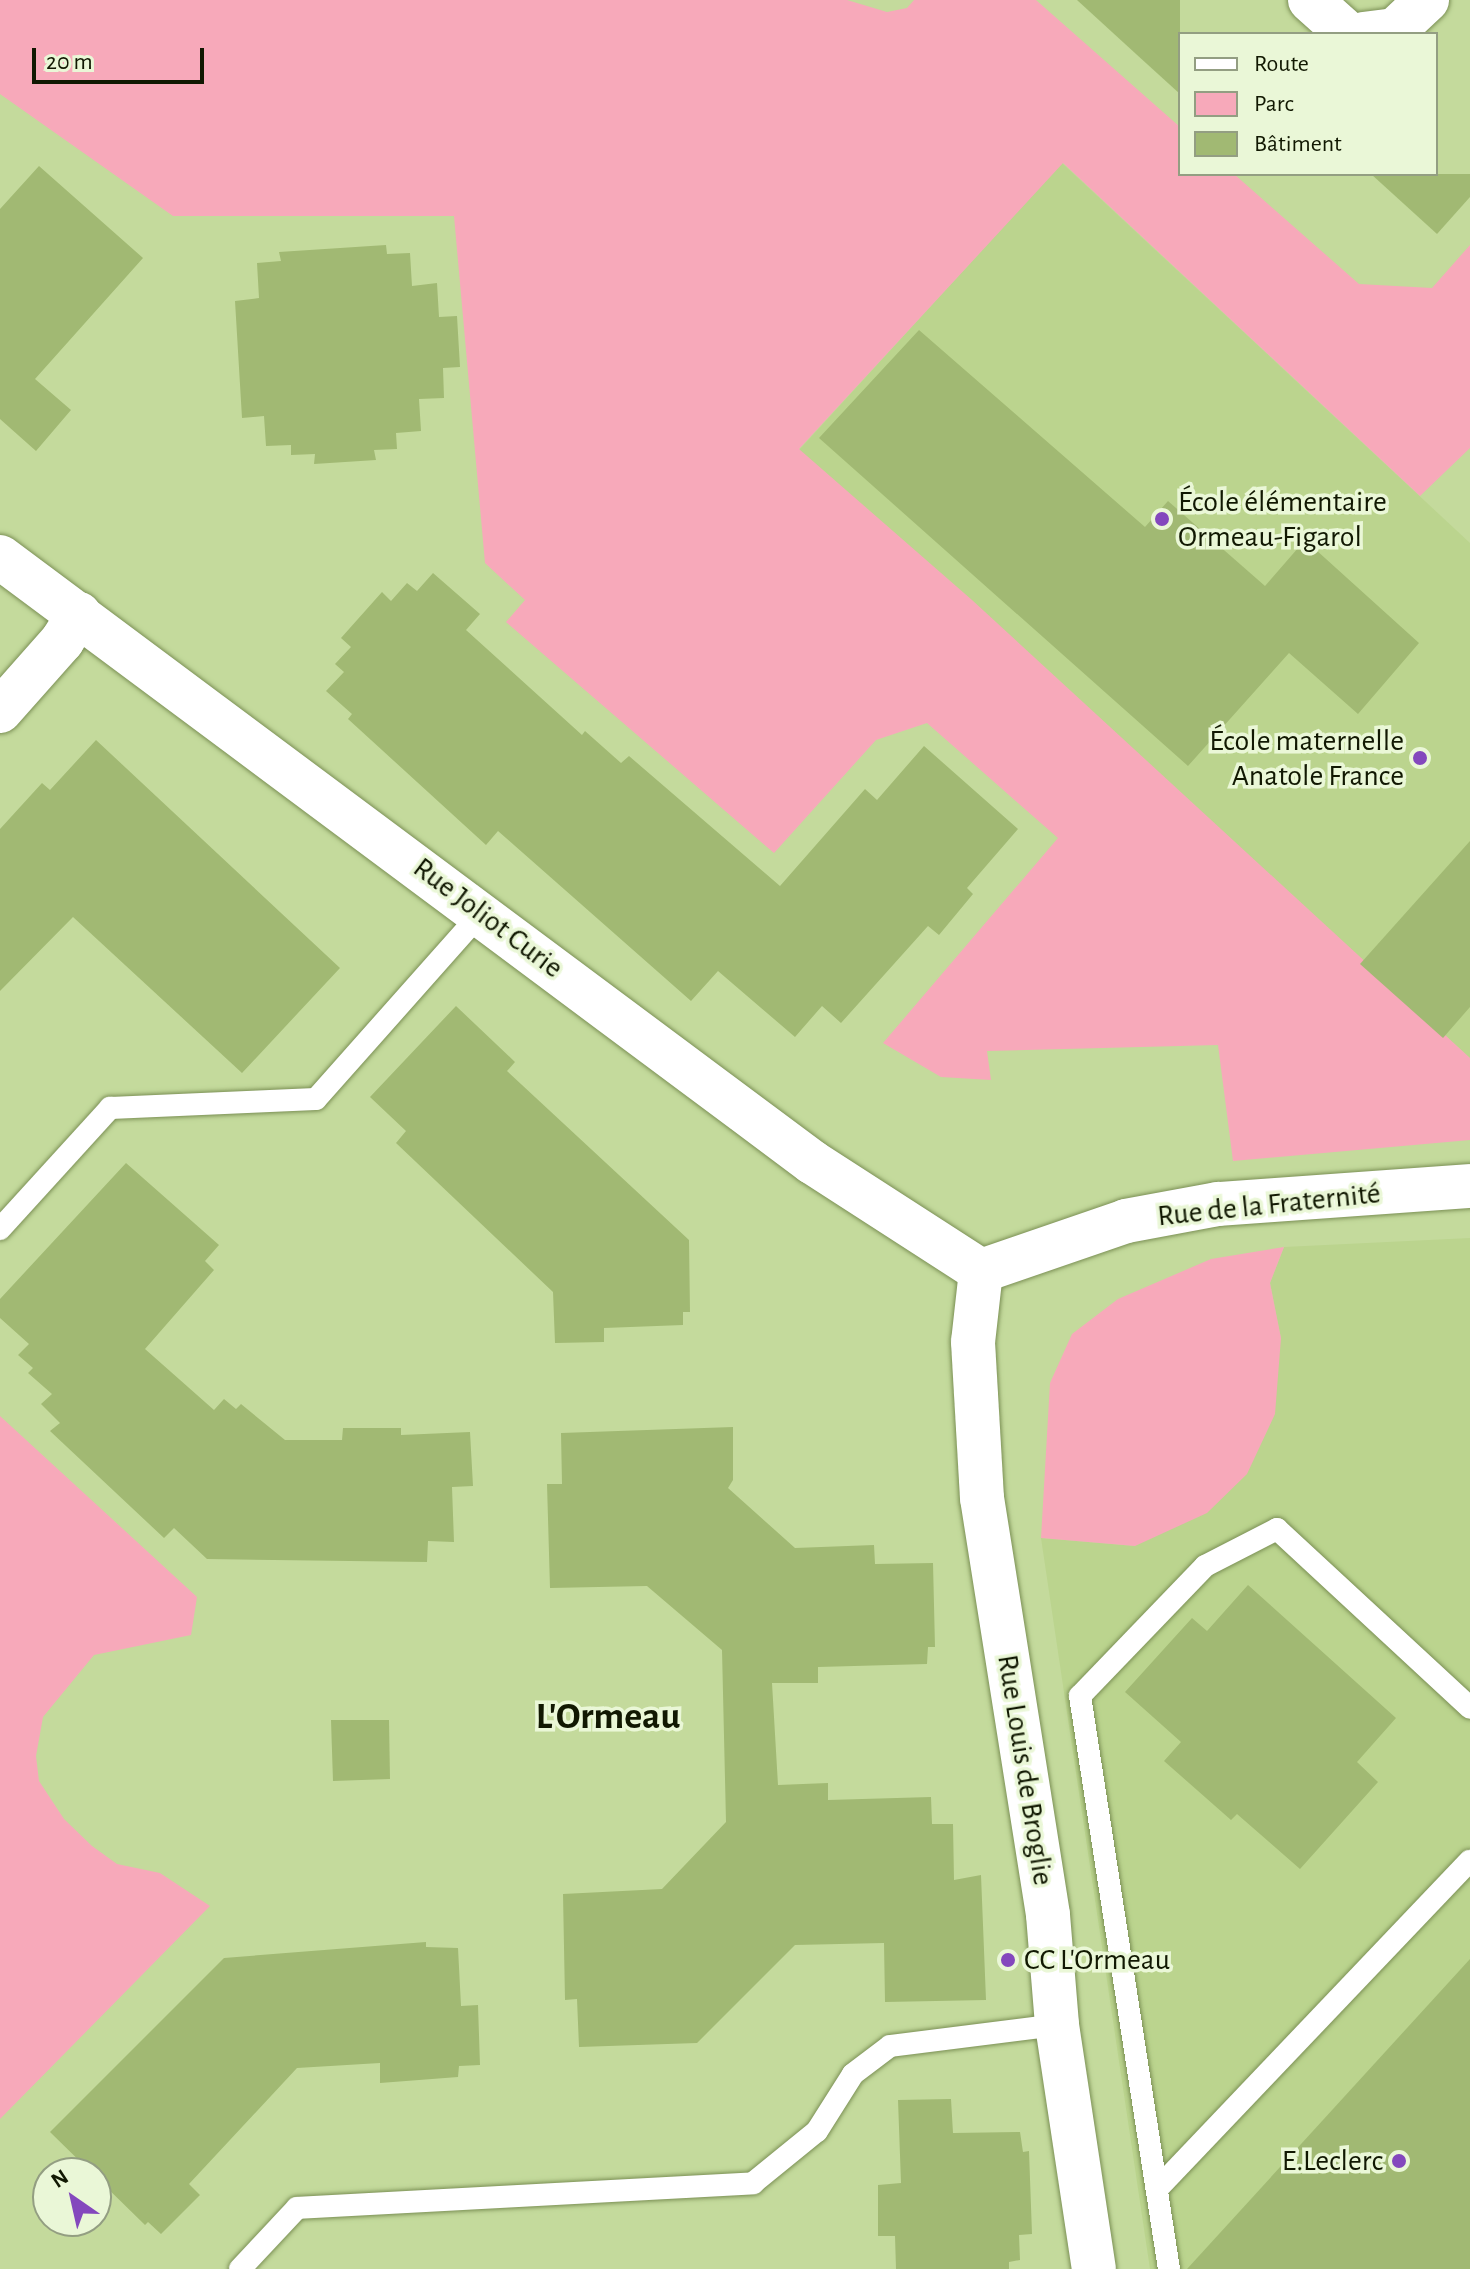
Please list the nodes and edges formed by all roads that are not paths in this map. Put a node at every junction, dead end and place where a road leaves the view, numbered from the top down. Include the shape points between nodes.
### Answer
1 (1310, 0) edge
2 (1427, 0) edge
3 (1346, 32) edge
4 (1379, 32) edge
5 (0, 557) edge
6 (79, 614) junction
7 (0, 711) edge
8 (481, 913) junction
9 (1470, 1186) edge
10 (0, 1229) edge
11 (981, 1271) junction
12 (1470, 1708) edge
13 (1470, 1861) edge
14 (1057, 2025) junction
15 (1160, 2186) junction
16 (240, 2269) edge
17 (1094, 2269) edge
18 (1169, 2269) edge

1 - 3 street
2 - 4 street via 1395,30
5 - 6 street, Rue Joliot Curie
6 - 7 street
6 - 8 street, Rue Joliot Curie
8 - 10 lane via 316,1099 110,1108
8 - 11 street, Rue Joliot Curie via 812,1162
9 - 11 street, Rue de la Fraternité via 1218,1204 1126,1221
11 - 14 street, Rue Louis de Broglie via 973,1342 982,1498 1048,1915
12 - 15 lane via 1277,1529 1205,1566 1080,1696
13 - 15 lane
14 - 16 lane via 890,2046 853,2074 817,2131 753,2183 297,2208
14 - 17 street, Rue Louis de Broglie
15 - 18 lane

